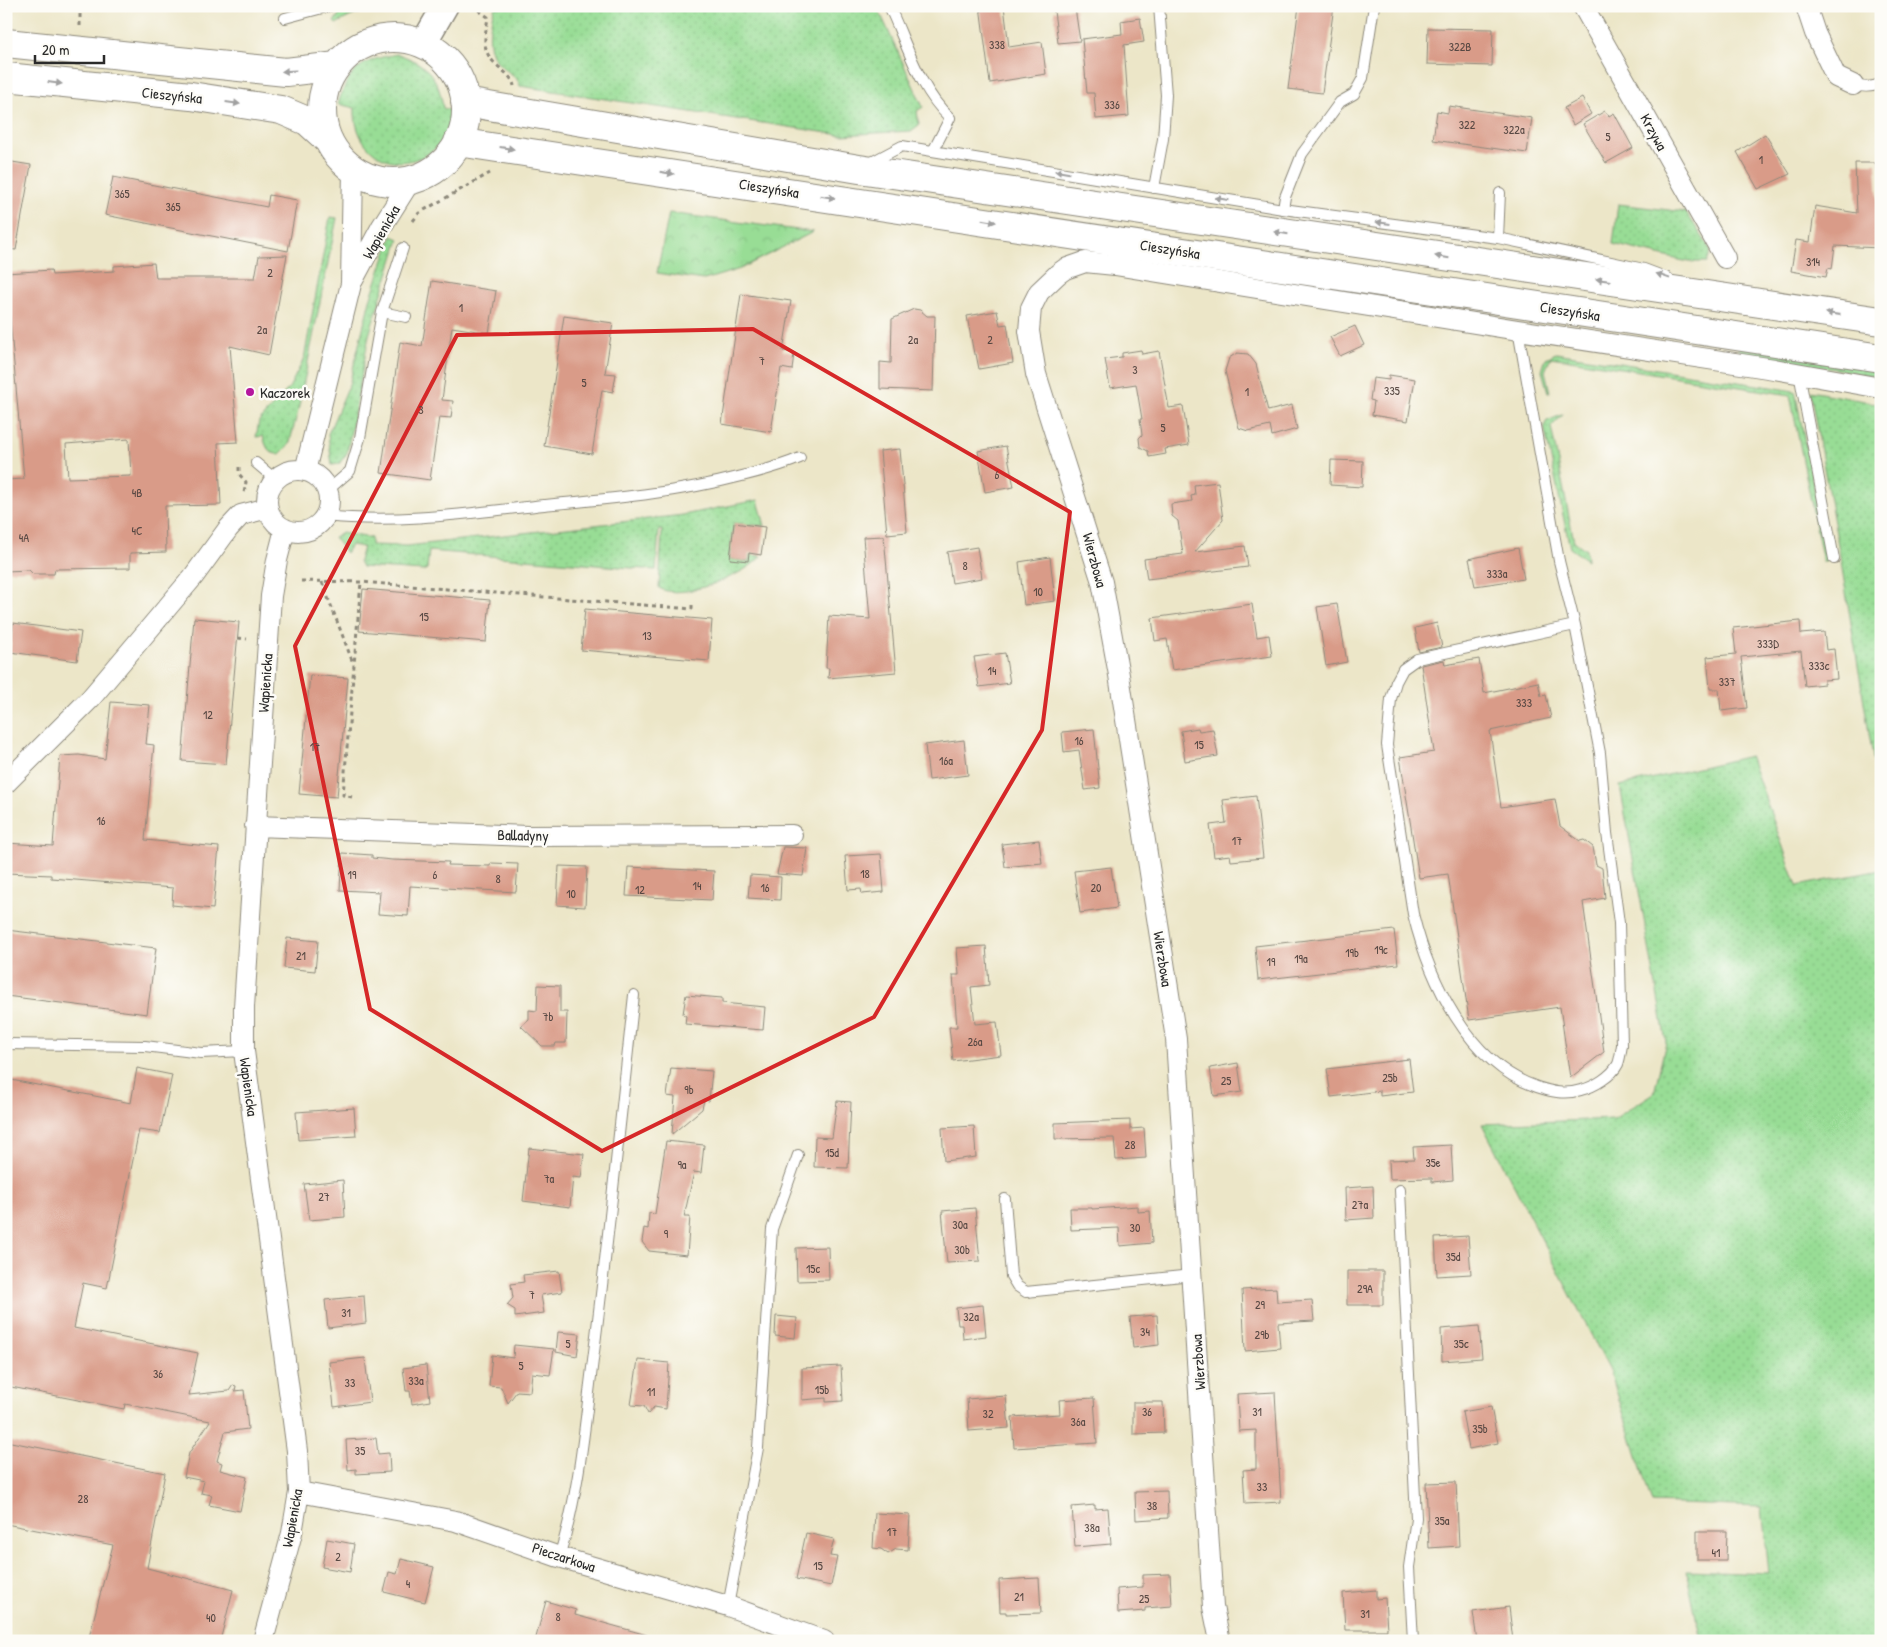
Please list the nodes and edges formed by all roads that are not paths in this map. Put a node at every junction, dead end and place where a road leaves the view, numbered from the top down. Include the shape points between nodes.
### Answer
1 (330, 6) edge
2 (445, 6) edge
3 (890, 6) edge
4 (1159, 6) edge
5 (1374, 6) edge
6 (1583, 6) edge
7 (1806, 6) edge
8 (285, 18) dead end
9 (6, 43) edge
10 (423, 44) junction
11 (337, 66) junction
12 (6, 77) edge
13 (1881, 82) edge
14 (1853, 85) joint
15 (465, 102) junction
16 (329, 141) junction
17 (458, 142) junction
18 (933, 151) junction
19 (352, 169) junction
20 (859, 169) junction
21 (412, 180) junction
22 (1154, 188) junction
23 (1500, 193) dead end
24 (1283, 209) junction
25 (1498, 238) junction
26 (403, 248) road end
27 (1724, 258) dead end
28 (351, 284) junction
29 (1725, 299) junction
30 (382, 312) junction
31 (406, 317) dead end
32 (1881, 321) edge
33 (1518, 330) junction
34 (1881, 358) edge
35 (1798, 373) junction
36 (1881, 388) edge
37 (800, 458) dead end
38 (256, 464) dead end
39 (305, 471) junction
40 (276, 480) junction
41 (328, 491) junction
42 (268, 508) junction
43 (325, 516) junction
44 (285, 529) junction
45 (1834, 560) dead end
46 (1575, 625) junction
47 (6, 784) edge
48 (254, 826) junction
49 (792, 835) dead end
50 (634, 995) dead end
51 (6, 1044) edge
52 (244, 1051) junction
53 (798, 1155) dead end
54 (1400, 1190) dead end
55 (1005, 1199) dead end
56 (1192, 1275) junction
57 (299, 1492) junction
58 (559, 1557) junction
59 (728, 1606) junction
60 (263, 1641) edge
61 (824, 1641) edge
62 (1220, 1641) edge
63 (1413, 1641) edge

1 - 8 lane
2 - 10 street
3 - 18 lane via 926,90 950,118
4 - 22 lane via 1166,95 1163,139
5 - 24 lane via 1363,78 1354,94 1340,102 1302,154 1284,197
6 - 27 street, Krzywa
7 - 14 street via 1836,77
11 -> 9 main road via 286,72
10 - 11 main road via 386,38 351,52
10 - 15 main road via 444,58 458,78
11 - 16 main road via 327,82 322,102 323,122
12 -> 16 main road, Cieszyńska via 191,96 281,110 307,121
13 - 14 lane via 1876,86
15 - 17 main road via 465,123
15 - 20 main road
16 - 19 main road
17 - 21 main road via 446,159 430,172
17 -> 34 main road, Cieszyńska
18 - 20 lane via 902,146
22 -> 18 lane
19 - 21 main road via 387,182
19 - 28 street, Wapienicka
29 -> 20 main road
21 - 28 street, Wapienicka via 382,226
24 -> 22 lane
23 - 25 lane
25 -> 24 lane
29 -> 25 lane via 1644,269
26 - 30 lane
28 - 39 street, Wapienicka
32 -> 29 main road
30 - 31 lane
30 - 41 lane via 360,438 350,471
33 - 35 street
33 - 46 lane via 1559,561
33 - 56 street, Wierzbowa via 1085,262 1065,269 1039,292 1031,308 1029,331 1036,374 1102,582 1119,675 1176,1039
35 - 36 street
35 - 45 lane
37 - 43 lane via 714,483 627,497 404,519 360,520
38 - 40 lane
39 - 40 street via 294,471
39 - 41 street via 322,482
40 - 42 street via 268,498
41 - 43 street
42 - 44 street via 272,517
42 - 47 street via 241,515 90,699
43 - 44 street via 309,530 293,532
44 - 48 street, Wapienicka via 271,596
46 - 46 lane via 1417,658 1403,668 1396,682 1387,745 1419,937 1425,956 1461,1027 1488,1060 1508,1075 1551,1092 1570,1093 1588,1089 1609,1075 1618,1064 1622,1045 1619,923 1600,753
48 - 49 street, Balladyny via 527,836
48 - 52 street, Wapienicka
50 - 58 lane via 609,1234 580,1462 570,1522
51 - 52 lane via 145,1046 201,1053
52 - 57 street, Wapienicka via 296,1442
53 - 59 lane via 772,1229 758,1448
54 - 63 lane via 1416,1518 1409,1567
55 - 56 lane via 1012,1276 1016,1286 1026,1292
56 - 62 street, Wierzbowa via 1213,1607
57 - 58 street, Pieczarkowa via 456,1522
57 - 60 street, Wapienicka via 292,1533
58 - 59 street, Pieczarkowa
59 - 61 street, Pieczarkowa

